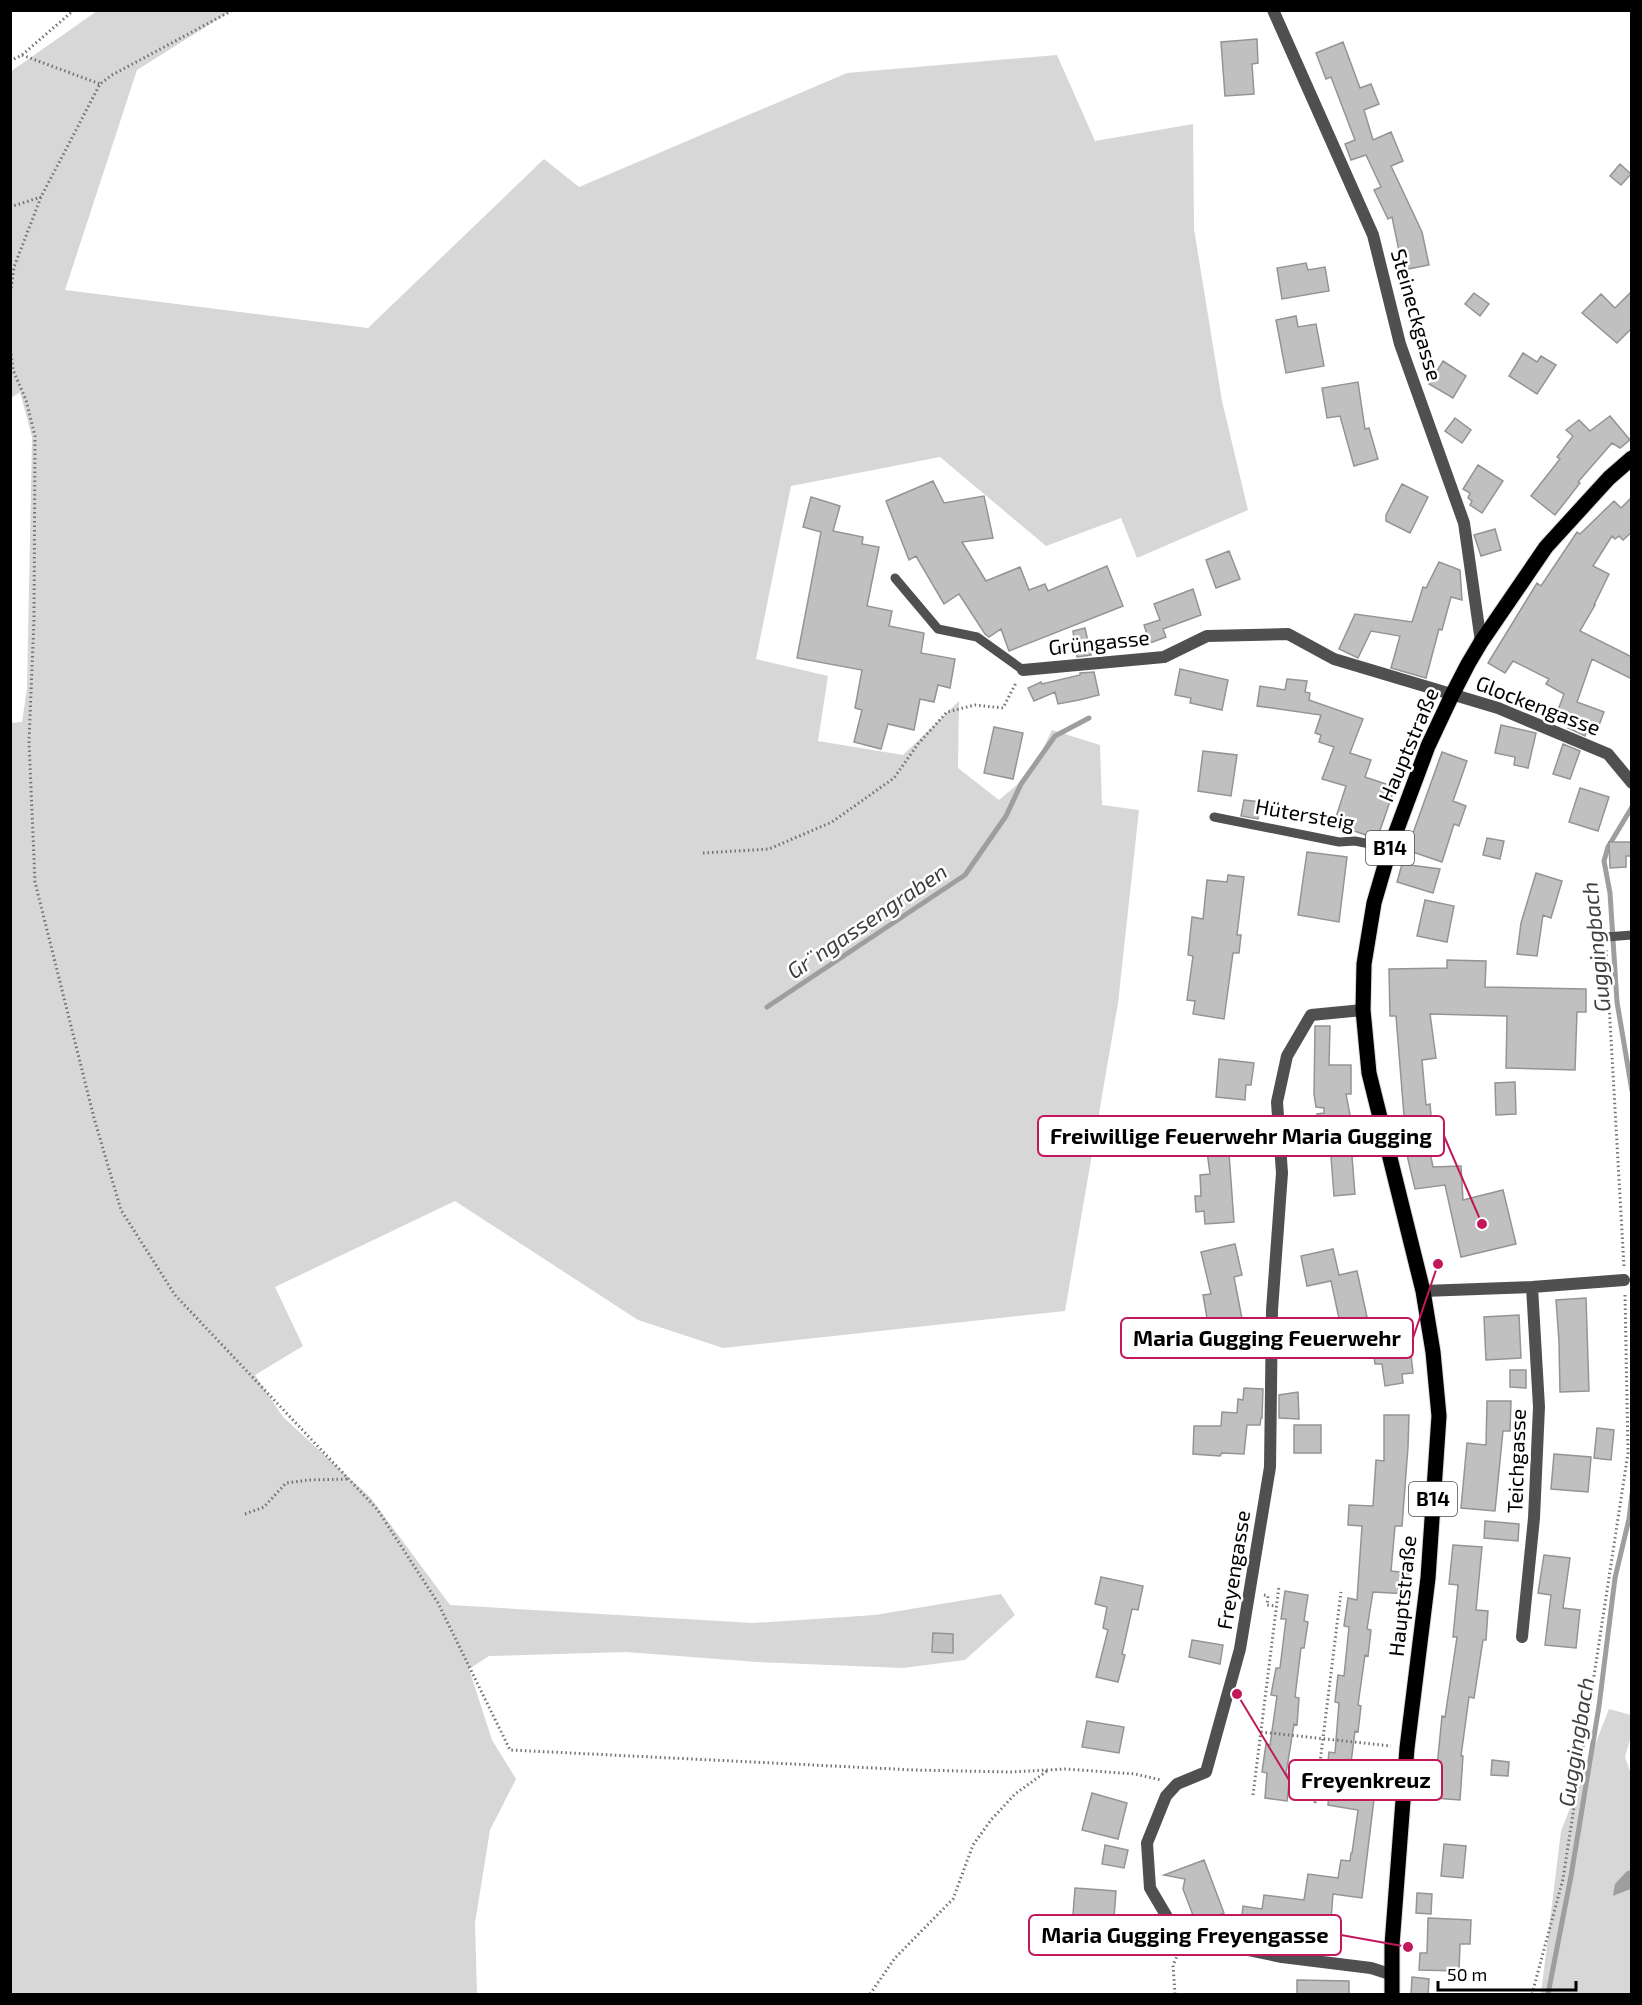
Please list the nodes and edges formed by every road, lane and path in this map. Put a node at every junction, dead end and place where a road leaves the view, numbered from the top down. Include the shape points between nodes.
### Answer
1 (74, 10) edge
2 (233, 10) edge
3 (1273, 10) edge
4 (22, 55) junction
5 (10, 61) edge
6 (100, 84) junction
7 (41, 197) junction
8 (10, 207) edge
9 (10, 297) edge
10 (10, 345) edge
11 (12, 371) edge
12 (1632, 458) edge
13 (896, 578) dead end
14 (1481, 642) junction
15 (1023, 670) junction
16 (1452, 695) junction
17 (1632, 783) edge
18 (1214, 817) dead end
19 (1390, 848) junction
20 (703, 853) dead end
21 (1632, 935) edge
22 (1607, 937) joint
23 (1363, 1010) junction
24 (1628, 1280) edge
25 (1532, 1287) junction
26 (1423, 1291) junction
27 (349, 1479) junction
28 (245, 1514) dead end
29 (1279, 1586) dead end
30 (1341, 1592) dead end
31 (1522, 1637) dead end
32 (1261, 1732) junction
33 (1322, 1738) junction
34 (1407, 1748) junction
35 (1048, 1770) junction
36 (1177, 1784) junction
37 (1253, 1795) dead end
38 (1315, 1803) dead end
39 (1185, 1937) junction
40 (1392, 1975) junction
41 (870, 1995) edge
42 (1175, 1995) edge
43 (1392, 1995) edge
44 (1532, 1995) edge

1 - 4 path
2 - 6 path
3 - 14 street, Steineckgasse via 1373,235 1400,344 1464,523
4 - 5 path
4 - 6 path
6 - 7 path
7 - 8 path
7 - 9 path via 14,267
10 - 11 path
11 - 27 path via 26,400 35,436 29,741 35,882 121,1210 176,1295
12 - 14 main road, Hauptstraße / B14 via 1546,547
13 - 15 lane via 938,629 977,637
14 - 16 main road, Hauptstraße / B14
15 - 16 street, Grüngasse via 1164,657 1207,636 1288,634 1334,658
15 - 20 path via 1003,708 975,705 947,712 894,778 832,822 769,849
16 - 17 street, Glockengasse via 1498,708 1608,754
16 - 19 main road, Hauptstraße / B14 via 1428,746
18 - 19 lane, Hütersteig
19 - 23 main road, Hauptstraße / B14 via 1374,903 1364,964
21 - 22 lane
22 - 24 path
23 - 26 main road, Hauptstraße / B14 via 1369,1073
23 - 36 street, Freyengasse via 1311,1016 1287,1056 1277,1102 1282,1173 1272,1310 1270,1467 1262,1524 1240,1649 1206,1772
24 - 25 street
24 - 44 path via 1628,1453 1563,1879
25 - 26 street
25 - 31 street, Teichgasse via 1539,1407 1534,1518
26 - 34 main road, Hauptstraße / B14 via 1439,1416 1428,1578
27 - 28 path via 286,1484 264,1507
27 - 35 path via 377,1509 438,1603 510,1750 914,1770
29 - 32 path
30 - 33 path
32 - 33 path
32 - 37 path
33 - 34 path
33 - 38 path
34 - 40 main road, Hauptstraße / B14
35 - 36 path via 1135,1774
35 - 41 path via 1014,1794 991,1820 973,1845 953,1899 896,1958
36 - 39 street via 1166,1796 1147,1843 1150,1888 1170,1922
39 - 40 street via 1282,1957 1371,1968
39 - 42 path via 1173,1965
40 - 43 main road, Hauptstraße / B14

